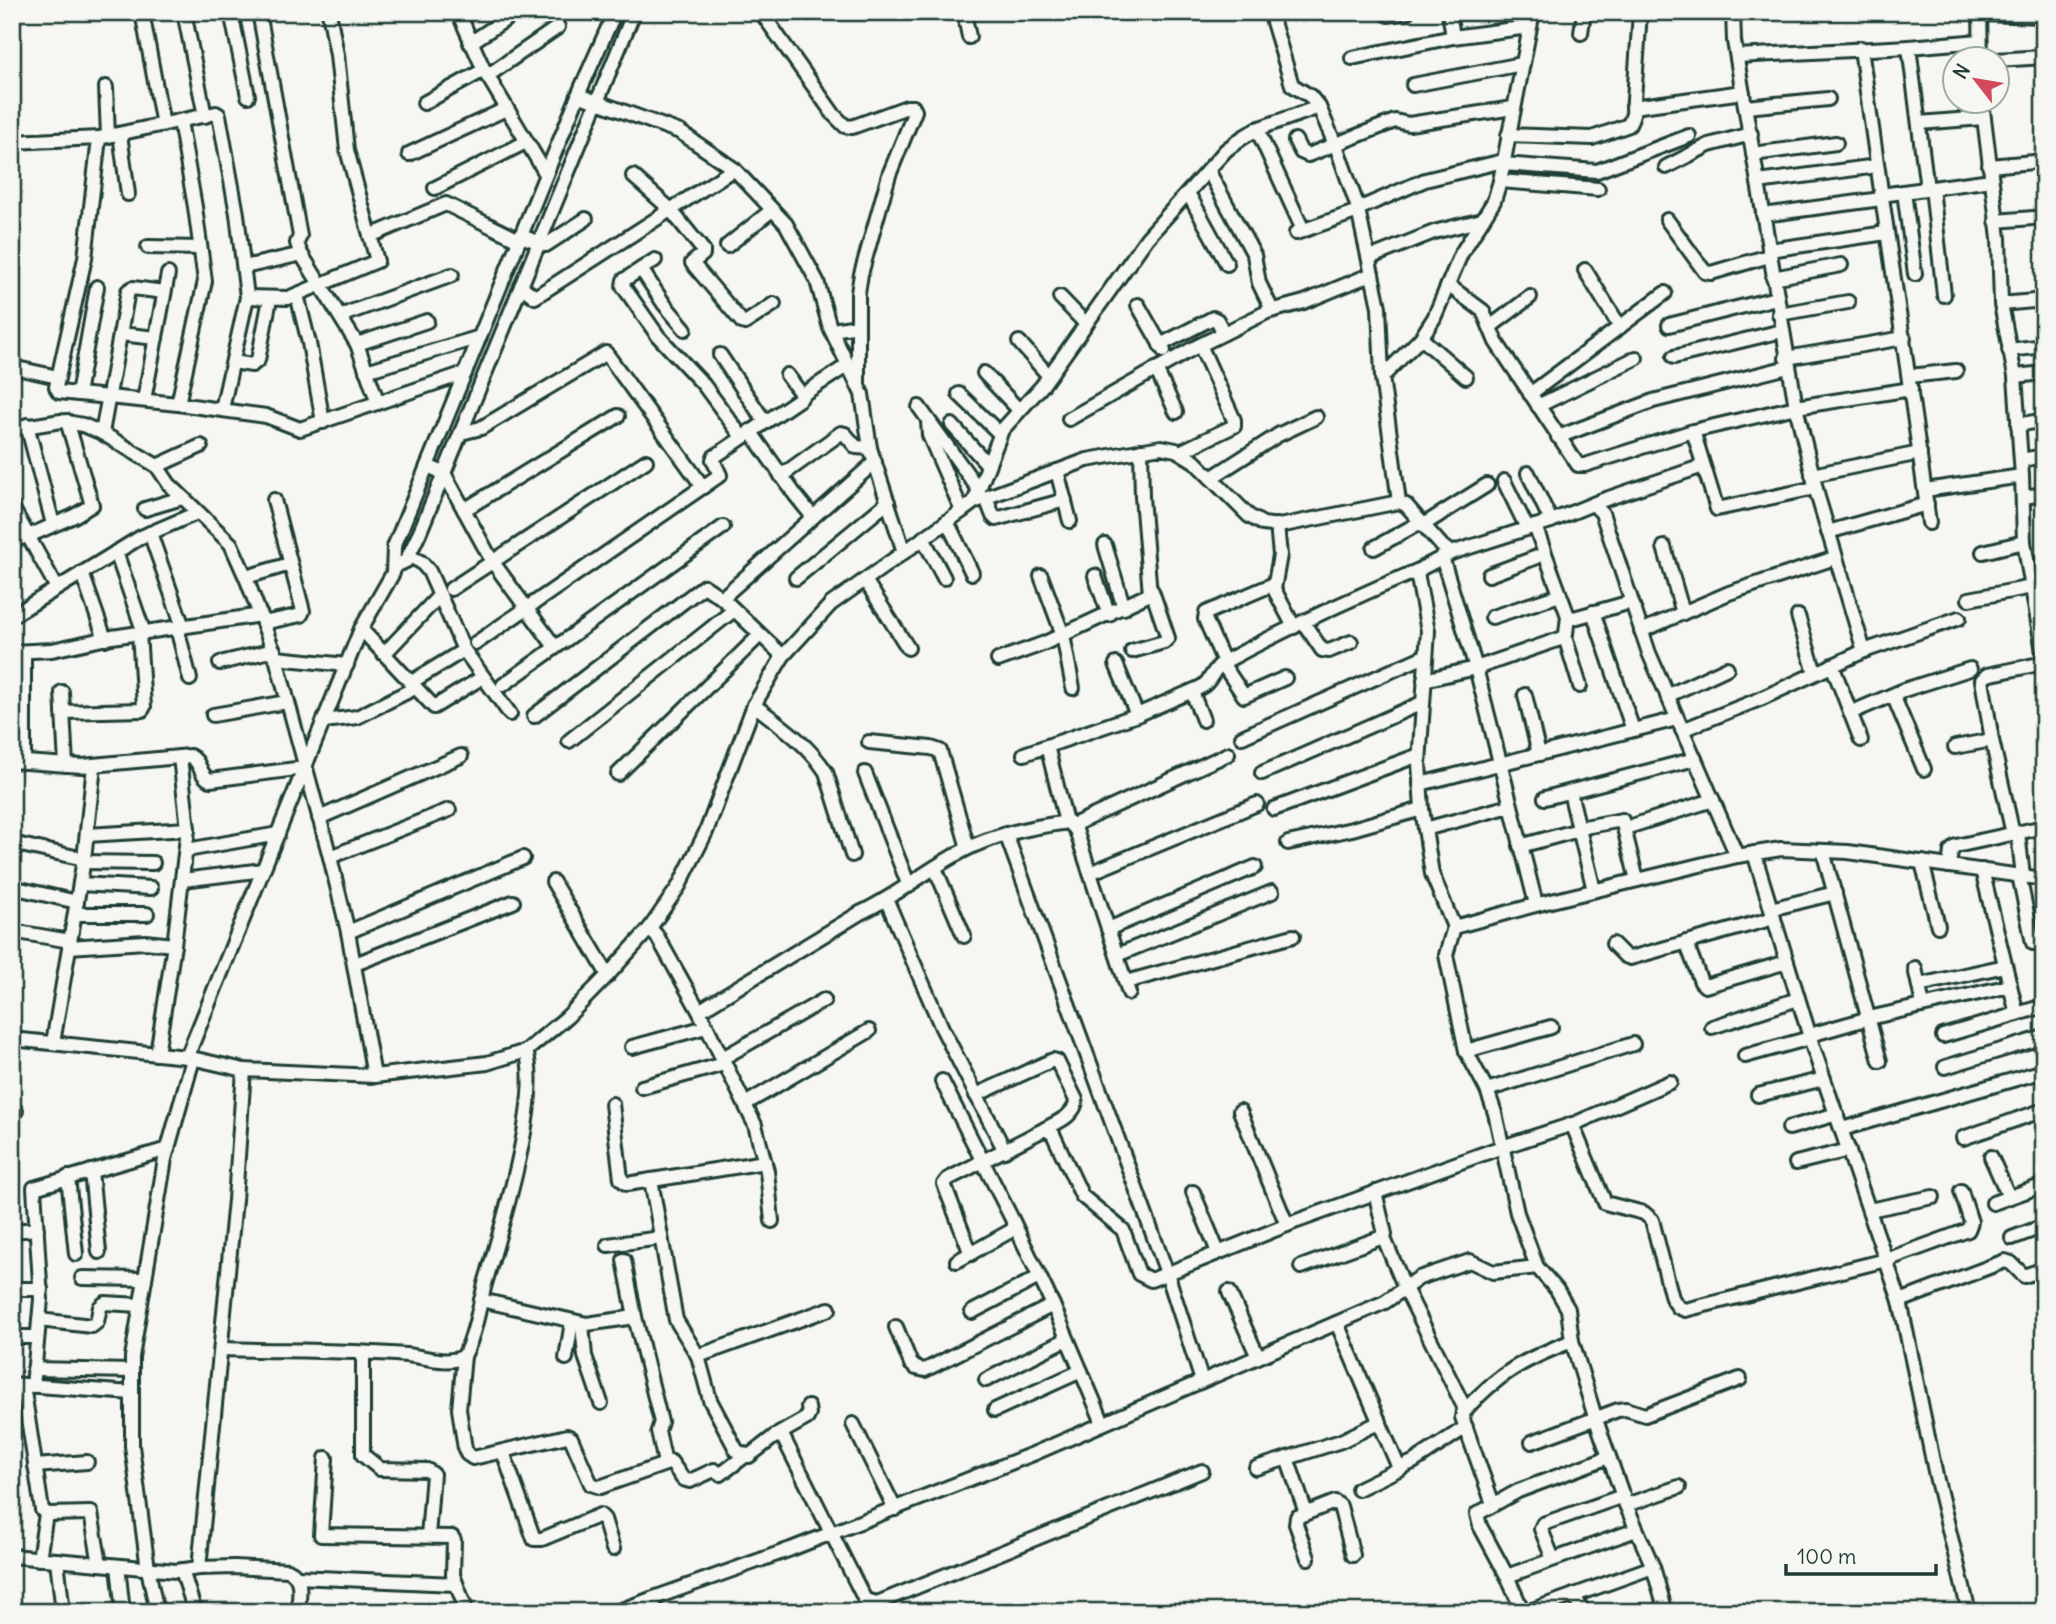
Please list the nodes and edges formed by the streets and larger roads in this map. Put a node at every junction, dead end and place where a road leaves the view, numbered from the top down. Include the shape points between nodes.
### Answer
1 (142, 12) edge
2 (184, 12) edge
3 (231, 12) edge
4 (260, 12) edge
5 (329, 12) edge
6 (458, 12) edge
7 (517, 12) edge
8 (615, 12) edge
9 (634, 12) edge
10 (964, 12) edge
11 (1270, 12) edge
12 (1407, 12) edge
13 (1449, 12) edge
14 (1533, 12) edge
15 (1584, 12) edge
16 (1640, 12) edge
17 (1733, 12) edge
18 (763, 13) edge
19 (1980, 13) edge
20 (1388, 15) dead end
21 (2044, 16) edge
22 (558, 27) dead end
23 (1529, 27) junction
24 (1581, 33) dead end
25 (969, 37) dead end
26 (1453, 37) junction
27 (1980, 41) junction
28 (470, 43) junction
29 (1980, 46) edge
30 (1909, 47) junction
31 (1861, 48) junction
32 (1737, 56) junction
33 (2044, 57) edge
34 (1352, 58) dead end
35 (2010, 59) edge
36 (1522, 64) junction
37 (485, 73) junction
38 (1413, 85) dead end
39 (106, 87) dead end
40 (1743, 92) junction
41 (578, 95) junction
42 (248, 96) dead end
43 (1828, 99) dead end
44 (596, 101) junction
45 (424, 103) dead end
46 (1319, 107) junction
47 (1633, 107) junction
48 (1746, 107) junction
49 (1513, 108) junction
50 (506, 109) junction
51 (205, 116) junction
52 (1983, 118) joint
53 (180, 121) junction
54 (1919, 123) junction
55 (163, 125) junction
56 (1257, 128) junction
57 (1751, 134) junction
58 (1508, 135) junction
59 (109, 136) junction
60 (1689, 136) dead end
61 (1295, 140) dead end
62 (12, 142) edge
63 (526, 142) junction
64 (1836, 143) dead end
65 (1335, 145) junction
66 (409, 154) dead end
67 (1754, 154) junction
68 (2044, 161) edge
69 (1503, 162) junction
70 (1877, 166) junction
71 (1989, 166) junction
72 (1666, 167) dead end
73 (734, 169) junction
74 (1208, 170) junction
75 (546, 174) junction
76 (633, 176) dead end
77 (1991, 180) junction
78 (1500, 181) junction
79 (1758, 182) junction
80 (435, 188) dead end
81 (1930, 188) junction
82 (1598, 189) dead end
83 (1904, 192) junction
84 (1188, 193) junction
85 (128, 194) dead end
86 (1881, 197) junction
87 (670, 209) junction
88 (772, 210) junction
89 (1358, 210) junction
90 (1763, 215) junction
91 (2044, 217) edge
92 (586, 219) dead end
93 (1482, 220) junction
94 (1667, 220) dead end
95 (1996, 221) junction
96 (1885, 233) junction
97 (370, 236) junction
98 (520, 238) junction
99 (539, 243) junction
100 (727, 246) dead end
101 (148, 247) dead end
102 (200, 248) junction
103 (300, 252) junction
104 (1769, 253) junction
105 (1369, 258) junction
106 (655, 260) dead end
107 (1227, 264) dead end
108 (1841, 265) dead end
109 (244, 267) junction
110 (641, 269) junction
111 (1585, 270) dead end
112 (168, 274) dead end
113 (1372, 274) junction
114 (1916, 274) dead end
115 (452, 275) dead end
116 (1773, 278) junction
117 (1448, 285) junction
118 (322, 286) junction
119 (521, 286) junction
120 (96, 287) dead end
121 (164, 292) junction
122 (1665, 293) dead end
123 (297, 295) junction
124 (1944, 295) dead end
125 (247, 297) junction
126 (1060, 297) dead end
127 (1530, 297) dead end
128 (1776, 298) junction
129 (270, 299) junction
130 (2044, 300) edge
131 (1847, 302) dead end
132 (774, 304) dead end
133 (2001, 304) junction
134 (1138, 305) dead end
135 (1272, 310) junction
136 (1779, 314) junction
137 (340, 316) junction
138 (427, 321) dead end
139 (1086, 324) junction
140 (1669, 325) dead end
141 (858, 326) junction
142 (1490, 327) junction
143 (1620, 327) junction
144 (685, 329) dead end
145 (832, 330) junction
146 (1782, 331) junction
147 (1224, 333) junction
148 (120, 334) junction
149 (480, 337) junction
150 (156, 338) junction
151 (1421, 338) junction
152 (1904, 338) junction
153 (1019, 342) dead end
154 (358, 344) junction
155 (1160, 345) junction
156 (1200, 345) junction
157 (2044, 346) edge
158 (2009, 350) junction
159 (720, 355) dead end
160 (1674, 357) dead end
161 (1636, 358) dead end
162 (1170, 361) junction
163 (233, 362) junction
164 (1787, 362) junction
165 (848, 365) junction
166 (12, 367) edge
167 (1156, 369) junction
168 (366, 371) junction
169 (1956, 371) dead end
170 (465, 373) junction
171 (984, 373) dead end
172 (2044, 373) edge
173 (787, 374) dead end
174 (1049, 376) junction
175 (2015, 376) junction
176 (58, 377) junction
177 (1382, 377) junction
178 (1466, 377) dead end
179 (1910, 383) junction
180 (858, 387) junction
181 (78, 394) junction
182 (958, 394) dead end
183 (1530, 394) junction
184 (802, 395) junction
185 (144, 400) junction
186 (108, 403) junction
187 (378, 403) junction
188 (178, 404) junction
189 (1538, 406) junction
190 (919, 407) dead end
191 (1796, 407) junction
192 (222, 410) junction
193 (1019, 410) junction
194 (1177, 412) dead end
195 (618, 416) dead end
196 (1316, 417) dead end
197 (1069, 419) dead end
198 (2044, 420) edge
199 (67, 421) junction
200 (929, 421) junction
201 (323, 422) junction
202 (765, 422) junction
203 (27, 425) junction
204 (952, 425) dead end
205 (2018, 425) junction
206 (12, 429) edge
207 (1693, 431) junction
208 (102, 433) junction
209 (461, 433) junction
210 (746, 434) junction
211 (999, 434) junction
212 (1558, 437) junction
213 (201, 446) dead end
214 (870, 448) junction
215 (1141, 450) junction
216 (1180, 452) junction
217 (1920, 453) junction
218 (2044, 456) edge
219 (2021, 460) junction
220 (646, 461) dead end
221 (875, 461) junction
222 (988, 465) junction
223 (157, 466) junction
224 (428, 466) junction
225 (1703, 466) junction
226 (1057, 471) junction
227 (444, 473) junction
228 (1528, 473) dead end
229 (1812, 474) junction
230 (781, 476) junction
231 (2022, 476) junction
232 (1211, 478) junction
233 (1504, 481) dead end
234 (1487, 485) dead end
235 (702, 487) junction
236 (1815, 488) junction
237 (1925, 490) junction
238 (2044, 494) edge
239 (2024, 496) junction
240 (980, 497) junction
241 (182, 498) junction
242 (274, 500) dead end
243 (1065, 500) junction
244 (1600, 501) junction
245 (888, 502) junction
246 (1399, 502) junction
247 (1927, 504) junction
248 (12, 507) edge
249 (145, 509) dead end
250 (464, 510) junction
251 (962, 511) junction
252 (197, 513) junction
253 (813, 517) junction
254 (947, 521) junction
255 (1070, 521) dead end
256 (1551, 521) junction
257 (1929, 523) dead end
258 (53, 524) junction
259 (1422, 524) junction
260 (1277, 525) junction
261 (723, 527) dead end
262 (1531, 527) junction
263 (1828, 531) junction
264 (150, 533) junction
265 (27, 536) junction
266 (923, 538) junction
267 (12, 541) edge
268 (2024, 542) junction
269 (1105, 545) dead end
270 (1664, 547) dead end
271 (1374, 548) dead end
272 (116, 552) junction
273 (904, 552) junction
274 (1983, 552) dead end
275 (1545, 554) junction
276 (410, 555) junction
277 (1447, 555) junction
278 (1835, 558) junction
279 (492, 561) junction
280 (290, 564) junction
281 (395, 566) junction
282 (1419, 570) junction
283 (82, 573) junction
284 (972, 573) dead end
285 (1489, 575) dead end
286 (1041, 576) dead end
287 (1095, 576) dead end
288 (246, 577) junction
289 (796, 578) dead end
290 (944, 578) dead end
291 (865, 580) junction
292 (1274, 584) junction
293 (2032, 587) junction
294 (57, 589) junction
295 (1152, 591) junction
296 (446, 592) junction
297 (1560, 595) junction
298 (722, 598) junction
299 (1969, 599) dead end
300 (1631, 602) junction
301 (526, 608) junction
302 (1124, 608) junction
303 (734, 610) junction
304 (1593, 612) junction
305 (1683, 613) junction
306 (1109, 615) junction
307 (1568, 615) junction
308 (12, 616) edge
309 (1798, 616) dead end
310 (1492, 617) dead end
311 (1959, 618) dead end
312 (262, 619) junction
313 (1299, 624) junction
314 (180, 628) junction
315 (361, 628) junction
316 (1641, 631) junction
317 (141, 633) junction
318 (760, 635) junction
319 (1063, 635) junction
320 (1565, 636) junction
321 (105, 639) junction
322 (1351, 642) dead end
323 (476, 643) dead end
324 (1426, 643) junction
325 (555, 648) junction
326 (908, 648) dead end
327 (464, 650) junction
328 (1132, 651) dead end
329 (1864, 651) junction
330 (18, 652) edge
331 (275, 654) junction
332 (384, 654) junction
333 (783, 656) junction
334 (2044, 657) edge
335 (998, 660) dead end
336 (1223, 662) junction
337 (220, 663) dead end
338 (2044, 663) edge
339 (1116, 664) dead end
340 (346, 665) junction
341 (1832, 665) junction
342 (1476, 668) junction
343 (1727, 668) dead end
344 (1970, 668) dead end
345 (1815, 673) junction
346 (482, 677) junction
347 (1285, 677) dead end
348 (190, 679) dead end
349 (1424, 680) junction
350 (413, 685) junction
351 (503, 685) dead end
352 (1580, 686) dead end
353 (1073, 688) dead end
354 (62, 692) dead end
355 (1192, 692) junction
356 (1525, 695) dead end
357 (1893, 695) junction
358 (1667, 696) junction
359 (288, 702) junction
360 (1422, 703) junction
361 (754, 705) junction
362 (63, 712) junction
363 (1850, 713) junction
364 (510, 714) dead end
365 (213, 715) dead end
366 (1137, 715) junction
367 (534, 716) dead end
368 (1203, 720) dead end
369 (324, 721) junction
370 (1680, 724) junction
371 (1633, 730) junction
372 (1242, 737) dead end
373 (1861, 740) dead end
374 (1992, 740) junction
375 (569, 741) dead end
376 (869, 742) dead end
377 (1047, 746) junction
378 (1955, 747) dead end
379 (1024, 754) dead end
380 (1228, 754) dead end
381 (1539, 754) junction
382 (1419, 755) junction
383 (461, 756) dead end
384 (180, 757) junction
385 (1695, 759) junction
386 (18, 761) edge
387 (1499, 764) junction
388 (66, 765) junction
389 (94, 766) junction
390 (305, 768) junction
391 (1924, 769) dead end
392 (865, 773) dead end
393 (1262, 773) dead end
394 (618, 774) dead end
395 (1420, 784) junction
396 (1570, 792) junction
397 (1545, 799) dead end
398 (1713, 800) junction
399 (1258, 804) dead end
400 (1510, 806) junction
401 (1274, 809) dead end
402 (1422, 809) junction
403 (449, 810) dead end
404 (319, 818) junction
405 (1070, 824) junction
406 (2044, 827) edge
407 (1625, 828) junction
408 (188, 829) junction
409 (1425, 829) junction
410 (1579, 829) junction
411 (2015, 833) junction
412 (278, 834) junction
413 (1006, 834) junction
414 (87, 835) junction
415 (12, 843) edge
416 (1288, 843) dead end
417 (1520, 846) junction
418 (968, 848) junction
419 (187, 849) junction
420 (1824, 851) junction
421 (1754, 853) junction
422 (852, 855) dead end
423 (1738, 856) junction
424 (330, 857) junction
425 (523, 859) dead end
426 (84, 861) junction
427 (1922, 862) junction
428 (153, 863) dead end
429 (1949, 866) junction
430 (1255, 867) dead end
431 (935, 868) junction
432 (263, 870) junction
433 (1982, 870) junction
434 (1090, 873) junction
435 (2021, 876) junction
436 (2044, 879) edge
437 (183, 880) junction
438 (1637, 880) junction
439 (552, 882) dead end
440 (80, 884) junction
441 (909, 886) junction
442 (12, 887) edge
443 (151, 888) dead end
444 (1594, 890) junction
445 (1272, 892) dead end
446 (1835, 893) junction
447 (887, 901) junction
448 (513, 902) dead end
449 (1536, 904) junction
450 (76, 908) junction
451 (1772, 913) junction
452 (146, 914) dead end
453 (1938, 926) dead end
454 (650, 928) junction
455 (1454, 928) junction
456 (1108, 929) junction
457 (12, 931) edge
458 (348, 932) junction
459 (964, 936) dead end
460 (1293, 936) dead end
461 (1686, 942) junction
462 (2033, 943) dead end
463 (70, 944) junction
464 (1613, 944) dead end
465 (174, 945) junction
466 (1117, 955) junction
467 (1787, 962) junction
468 (355, 964) junction
469 (2005, 966) junction
470 (1915, 968) dead end
471 (608, 975) junction
472 (1919, 985) junction
473 (2010, 986) junction
474 (1798, 999) junction
475 (824, 1000) dead end
476 (1923, 1006) junction
477 (2044, 1006) edge
478 (699, 1011) junction
479 (2017, 1014) junction
480 (1869, 1018) junction
481 (706, 1027) junction
482 (1551, 1027) dead end
483 (1712, 1027) dead end
484 (869, 1031) dead end
485 (1943, 1035) dead end
486 (1810, 1037) junction
487 (2044, 1037) edge
488 (12, 1039) edge
489 (53, 1043) junction
490 (1633, 1044) dead end
491 (632, 1047) dead end
492 (526, 1051) junction
493 (1466, 1051) junction
494 (157, 1054) junction
495 (1745, 1056) dead end
496 (190, 1058) junction
497 (1880, 1061) dead end
498 (722, 1062) junction
499 (1945, 1067) dead end
500 (244, 1070) junction
501 (2044, 1071) edge
502 (374, 1076) junction
503 (1824, 1079) junction
504 (942, 1081) dead end
505 (1670, 1082) dead end
506 (642, 1087) dead end
507 (1487, 1090) junction
508 (976, 1095) junction
509 (1758, 1095) dead end
510 (612, 1104) dead end
511 (746, 1104) junction
512 (2044, 1110) edge
513 (1240, 1111) dead end
514 (1837, 1114) junction
515 (1572, 1124) junction
516 (1789, 1128) dead end
517 (1045, 1129) junction
518 (1842, 1129) junction
519 (1963, 1138) dead end
520 (1502, 1147) junction
521 (168, 1149) junction
522 (1849, 1150) junction
523 (1005, 1151) junction
524 (1991, 1157) dead end
525 (765, 1163) junction
526 (983, 1163) junction
527 (1796, 1163) dead end
528 (91, 1171) junction
529 (68, 1177) junction
530 (651, 1180) junction
531 (2044, 1185) edge
532 (1961, 1191) dead end
533 (1193, 1192) dead end
534 (1374, 1192) junction
535 (1933, 1197) dead end
536 (2009, 1198) junction
537 (1993, 1203) dead end
538 (1869, 1210) junction
539 (772, 1221) dead end
540 (1287, 1225) junction
541 (2044, 1226) edge
542 (1016, 1228) junction
543 (37, 1229) junction
544 (12, 1231) edge
545 (1383, 1236) junction
546 (661, 1238) junction
547 (2012, 1238) dead end
548 (608, 1245) dead end
549 (99, 1252) dead end
550 (1218, 1252) junction
551 (76, 1254) dead end
552 (971, 1254) junction
553 (624, 1260) dead end
554 (1886, 1260) junction
555 (957, 1261) dead end
556 (1301, 1267) dead end
557 (1537, 1267) junction
558 (2044, 1269) edge
559 (1167, 1273) junction
560 (1039, 1277) junction
561 (82, 1278) dead end
562 (145, 1279) junction
563 (1405, 1288) junction
564 (12, 1289) edge
565 (41, 1289) junction
566 (1229, 1292) dead end
567 (481, 1300) junction
568 (1900, 1301) junction
569 (140, 1305) junction
570 (1053, 1305) junction
571 (829, 1309) dead end
572 (972, 1312) dead end
573 (635, 1317) junction
574 (39, 1320) junction
575 (577, 1323) junction
576 (1337, 1323) junction
577 (896, 1327) dead end
578 (12, 1337) edge
579 (37, 1337) junction
580 (1067, 1339) junction
581 (1572, 1341) junction
582 (221, 1349) junction
583 (363, 1354) junction
584 (464, 1356) junction
585 (698, 1356) junction
586 (1258, 1357) junction
587 (566, 1359) dead end
588 (34, 1368) junction
589 (132, 1371) junction
590 (1081, 1371) junction
591 (1740, 1379) dead end
592 (986, 1380) dead end
593 (1202, 1381) junction
594 (23, 1385) edge
595 (132, 1394) junction
596 (601, 1403) dead end
597 (808, 1407) dead end
598 (1465, 1409) junction
599 (995, 1410) dead end
600 (1595, 1417) junction
601 (1380, 1422) junction
602 (1103, 1423) junction
603 (853, 1424) dead end
604 (1466, 1427) junction
605 (777, 1435) junction
606 (1532, 1442) dead end
607 (503, 1452) junction
608 (744, 1456) junction
609 (1609, 1457) junction
610 (326, 1458) dead end
611 (1287, 1458) junction
612 (87, 1462) dead end
613 (665, 1463) junction
614 (35, 1466) junction
615 (1256, 1468) dead end
616 (1401, 1468) junction
617 (1202, 1471) dead end
618 (1679, 1487) dead end
619 (1359, 1489) dead end
620 (1625, 1500) junction
621 (1493, 1504) junction
622 (895, 1509) junction
623 (1306, 1513) junction
624 (46, 1514) junction
625 (1636, 1530) junction
626 (832, 1534) junction
627 (428, 1536) junction
628 (614, 1549) dead end
629 (1353, 1555) dead end
630 (12, 1556) edge
631 (1308, 1558) dead end
632 (39, 1559) junction
633 (1553, 1559) junction
634 (57, 1560) junction
635 (100, 1564) junction
636 (118, 1566) junction
637 (1653, 1567) junction
638 (199, 1568) junction
639 (148, 1569) junction
640 (182, 1570) junction
641 (1507, 1576) junction
642 (297, 1577) junction
643 (455, 1584) junction
644 (1574, 1595) junction
645 (651, 1599) junction
646 (63, 1612) edge
647 (123, 1612) edge
648 (157, 1612) edge
649 (195, 1612) edge
650 (298, 1612) edge
651 (467, 1612) edge
652 (615, 1612) edge
653 (657, 1612) edge
654 (1525, 1612) edge
655 (1583, 1612) edge
656 (1666, 1612) edge
657 (1969, 1612) edge

1 - 55 street
2 - 51 street
3 - 42 street
4 - 103 street
5 - 97 street via 347,150
6 - 28 street
7 - 28 street
8 - 41 street
9 - 44 street
10 - 25 street
11 - 46 street via 1292,85
12 - 20 street
13 - 26 street
14 - 23 street
15 - 24 street
16 - 47 street
17 - 32 street
18 - 141 street via 845,125 852,127 914,107 865,260
19 - 21 street
19 - 27 street
22 - 37 street
23 - 26 street
23 - 36 street
26 - 34 street
27 - 29 street
27 - 30 street
28 - 37 street
30 - 31 street
30 - 54 street
31 - 32 street
31 - 70 street
32 - 40 street
33 - 35 street
36 - 38 street
36 - 49 street
37 - 45 street
37 - 50 street
39 - 59 street
40 - 47 street
40 - 48 street
41 - 44 street
41 - 75 street
43 - 48 street
44 - 73 street via 680,132
44 - 99 street
46 - 56 street
46 - 65 street
47 - 58 street via 1629,125 1599,138
48 - 57 street
49 - 58 street
49 - 65 street via 1409,124 1395,121
50 - 63 street
50 - 66 street
51 - 53 street
51 - 109 street via 219,115
52 - 54 street
52 - 71 street
53 - 55 street
53 - 102 street
54 - 81 street
55 - 59 street
56 - 74 street
56 - 89 street via 1299,232
57 - 67 street
57 - 72 street via 1709,145
58 - 69 street
59 - 62 street
59 - 85 street
59 - 176 street
60 - 69 street via 1597,171
61 - 65 street via 1304,154
63 - 75 street
63 - 80 street
64 - 67 street
65 - 89 street
67 - 79 street
68 - 71 street
69 - 78 street
69 - 89 street via 1425,180
70 - 79 street
70 - 86 street
71 - 77 street
73 - 87 street
73 - 88 street
74 - 84 street
74 - 135 street via 1254,255 1259,283
75 - 98 street
76 - 87 street
77 - 81 street
77 - 95 street
78 - 82 street
78 - 93 street
79 - 90 street
81 - 83 street
81 - 124 street
83 - 86 street
83 - 114 street
84 - 107 street
84 - 139 street via 1142,246
86 - 90 street
86 - 96 street
87 - 119 street via 535,297
87 - 132 street via 704,250 692,263 742,322
88 - 100 street
88 - 145 street via 786,224 817,281
89 - 105 street
90 - 104 street
91 - 95 street
92 - 99 street via 548,245
93 - 105 street via 1434,232
93 - 117 street
94 - 104 street via 1708,273
95 - 133 street
96 - 104 street
96 - 152 street
97 - 98 street via 446,204
97 - 118 street via 375,264
98 - 99 street
98 - 149 street
99 - 119 street
101 - 102 street
102 - 188 street via 205,281
103 - 109 street
103 - 118 street
104 - 116 street
105 - 113 street
106 - 110 street
108 - 116 street
109 - 125 street
110 - 144 street
110 - 210 street via 624,280 623,286 658,336
111 - 143 street
112 - 121 street
113 - 135 street
113 - 177 street via 1379,307
115 - 137 street
116 - 128 street
117 - 142 street via 1480,308
117 - 151 street
118 - 123 street
118 - 137 street
119 - 209 street
120 - 181 street
121 - 148 street via 130,289
121 - 150 street
122 - 143 street
123 - 129 street
123 - 201 street
125 - 129 street
125 - 163 street
126 - 139 street
127 - 142 street
128 - 136 street
128 - 140 street
129 - 163 street via 258,360 252,365
130 - 133 street
131 - 136 street
133 - 158 street
134 - 155 street
135 - 147 street
136 - 146 street
137 - 154 street
138 - 154 street
139 - 174 street
141 - 145 street
141 - 180 street
142 - 183 street
143 - 183 street
145 - 165 street
146 - 160 street
146 - 164 street
147 - 155 street via 1213,318
147 - 156 street
148 - 150 street
148 - 186 street
149 - 168 street
149 - 170 street
150 - 185 street
151 - 177 street
151 - 178 street
152 - 164 street
152 - 179 street
153 - 174 street
154 - 168 street
155 - 162 street
156 - 162 street
156 - 216 street via 1234,426
157 - 158 street
158 - 175 street
159 - 202 street
161 - 189 street
162 - 167 street
163 - 192 street
164 - 191 street
164 - 212 street via 1653,401
165 - 180 street
165 - 184 street
166 - 176 street
167 - 194 street
167 - 197 street
168 - 187 street
169 - 179 street
170 - 187 street
170 - 224 street
171 - 193 street
172 - 175 street
173 - 184 street
174 - 193 street
175 - 205 street
176 - 181 street via 59,392
177 - 246 street
179 - 191 street
179 - 217 street
180 - 214 street
181 - 186 street
182 - 211 street
183 - 189 street
184 - 202 street
185 - 186 street
185 - 188 street
186 - 208 street
187 - 201 street
188 - 192 street
189 - 212 street
190 - 200 street
191 - 207 street
191 - 229 street
192 - 201 street via 275,418 298,429
193 - 211 street
195 - 250 street
196 - 232 street via 1272,438
198 - 205 street
199 - 203 street
199 - 208 street
199 - 258 street via 92,505
200 - 240 street
200 - 251 street via 929,435
202 - 210 street
203 - 206 street
203 - 258 street
204 - 222 street
205 - 219 street
207 - 212 street via 1581,466
207 - 225 street
208 - 223 street
209 - 227 street
209 - 235 street via 481,428 606,353
210 - 230 street
210 - 235 street via 713,458 721,474
211 - 222 street
213 - 223 street
214 - 221 street
214 - 230 street via 856,447 841,433
215 - 216 street via 1161,447
215 - 226 street
215 - 295 street
216 - 232 street
217 - 229 street
217 - 237 street
218 - 219 street
219 - 231 street
220 - 279 street
221 - 245 street
221 - 253 street
222 - 240 street
223 - 241 street
224 - 227 street
224 - 281 street via 394,547
225 - 236 street via 1714,505 1720,510
225 - 244 street
226 - 240 street
226 - 243 street
227 - 250 street
227 - 276 street
228 - 256 street
229 - 236 street
230 - 253 street
231 - 237 street
231 - 239 street
232 - 260 street via 1249,516 1262,524
233 - 262 street
234 - 259 street
235 - 301 street
236 - 263 street
237 - 247 street
238 - 239 street
239 - 268 street
240 - 243 street via 996,519
240 - 251 street
241 - 249 street
241 - 252 street
242 - 280 street
243 - 255 street
244 - 256 street
244 - 300 street via 1597,508
245 - 273 street
245 - 289 street
246 - 259 street
246 - 260 street
247 - 257 street
247 - 263 street
248 - 265 street
250 - 279 street
251 - 254 street
252 - 264 street
252 - 288 street via 230,544
253 - 298 street
254 - 266 street
254 - 284 street
256 - 262 street
258 - 265 street
259 - 271 street
259 - 277 street
260 - 292 street via 1279,559
261 - 325 street
262 - 275 street
262 - 277 street
263 - 278 street
264 - 272 street
264 - 314 street
265 - 267 street
265 - 294 street
266 - 273 street
266 - 290 street
268 - 274 street
268 - 293 street
269 - 302 street
270 - 305 street
272 - 283 street
272 - 317 street
273 - 291 street
275 - 285 street
275 - 297 street
276 - 281 street
276 - 296 street
277 - 282 street
277 - 342 street
278 - 305 street via 1738,589
278 - 329 street
279 - 296 street
279 - 301 street
280 - 288 street
280 - 312 street via 303,613
281 - 315 street
282 - 313 street
282 - 324 street
283 - 294 street
283 - 321 street
286 - 319 street
287 - 306 street
288 - 312 street
291 - 326 street
291 - 333 street via 831,604
292 - 313 street
292 - 336 street via 1206,613
293 - 299 street
293 - 334 street
294 - 308 street
295 - 302 street
295 - 328 street via 1168,638
296 - 327 street
296 - 332 street
297 - 307 street
297 - 310 street
298 - 303 street
298 - 367 street via 702,587
300 - 304 street
300 - 316 street
301 - 323 street
301 - 325 street
302 - 306 street
303 - 318 street
303 - 375 street
304 - 307 street via 1574,618
304 - 371 street
305 - 316 street
306 - 319 street
307 - 320 street
309 - 345 street
311 - 329 street
312 - 314 street
312 - 331 street
313 - 322 street via 1322,650
313 - 336 street
314 - 317 street
314 - 348 street
315 - 332 street
315 - 340 street
316 - 358 street
317 - 321 street
317 - 362 street via 142,710
318 - 333 street
318 - 394 street
319 - 335 street
319 - 353 street
320 - 342 street
320 - 352 street
321 - 330 street
324 - 349 street
324 - 372 street
325 - 351 street
327 - 346 street
327 - 350 street
329 - 341 street
330 - 386 street
331 - 337 street
331 - 340 street
331 - 359 street
332 - 350 street
333 - 361 street
336 - 347 street via 1244,696
336 - 355 street via 1208,683
338 - 374 street via 1984,677
339 - 366 street
340 - 369 street
341 - 345 street
341 - 363 street
342 - 349 street
342 - 387 street
343 - 358 street
344 - 357 street
345 - 370 street via 1760,699
346 - 350 street via 438,706 431,705
346 - 364 street
349 - 360 street
350 - 369 street via 357,717
354 - 362 street
355 - 366 street
355 - 368 street
356 - 381 street
357 - 363 street
357 - 391 street
358 - 370 street
359 - 365 street
359 - 390 street
360 - 382 street
360 - 393 street
361 - 422 street via 816,757
361 - 454 street via 714,813 679,886
362 - 388 street
363 - 373 street
366 - 377 street
369 - 390 street
370 - 371 street
370 - 385 street
371 - 381 street
374 - 378 street
374 - 411 street
376 - 418 street via 940,751
377 - 379 street
377 - 405 street
380 - 405 street
381 - 387 street
382 - 395 street
382 - 401 street
383 - 404 street
384 - 389 street
384 - 390 street via 194,757 210,780
384 - 408 street
385 - 396 street
385 - 398 street
386 - 388 street
387 - 395 street
387 - 400 street
388 - 389 street
389 - 414 street
390 - 404 street
390 - 412 street
392 - 441 street
395 - 402 street
396 - 397 street
396 - 410 street
398 - 407 street
398 - 423 street
399 - 434 street
400 - 409 street
400 - 417 street
402 - 409 street
402 - 416 street
403 - 424 street
404 - 424 street
405 - 413 street
405 - 434 street
406 - 411 street
407 - 410 street via 1619,819
407 - 438 street
408 - 414 street
408 - 419 street
409 - 455 street via 1432,874
410 - 417 street
410 - 444 street
411 - 429 street via 1956,846
411 - 435 street
412 - 419 street
412 - 432 street
413 - 418 street
413 - 559 street
414 - 426 street
415 - 426 street
417 - 449 street
418 - 431 street
419 - 437 street
420 - 421 street
420 - 427 street
420 - 446 street
421 - 423 street
421 - 451 street
423 - 438 street
424 - 458 street
425 - 458 street
426 - 428 street
426 - 440 street
427 - 429 street
427 - 453 street
429 - 433 street
430 - 456 street
431 - 441 street
431 - 459 street
432 - 437 street
432 - 496 street
433 - 435 street
433 - 469 street
434 - 456 street
435 - 436 street
435 - 462 street
437 - 465 street
438 - 444 street
439 - 471 street
440 - 443 street
440 - 450 street
441 - 447 street
442 - 450 street
444 - 449 street
445 - 466 street
446 - 451 street
446 - 480 street
447 - 478 street
447 - 508 street via 918,977
448 - 468 street
449 - 455 street
450 - 452 street
450 - 463 street
451 - 461 street
451 - 467 street
454 - 471 street
454 - 478 street
455 - 493 street via 1446,955
456 - 466 street
457 - 463 street
458 - 468 street
460 - 466 street via 1128,988
461 - 464 street via 1630,958
461 - 467 street via 1705,986
463 - 465 street
463 - 489 street
465 - 494 street
467 - 474 street
468 - 502 street
469 - 472 street
469 - 473 street
470 - 472 street
471 - 492 street
472 - 476 street
473 - 476 street
473 - 479 street
474 - 483 street
474 - 486 street
475 - 498 street
476 - 480 street
477 - 479 street
478 - 481 street
479 - 485 street
480 - 486 street
480 - 497 street
481 - 491 street
481 - 498 street
482 - 493 street
484 - 511 street
486 - 495 street
486 - 503 street
487 - 499 street
488 - 489 street
489 - 494 street
490 - 507 street
492 - 502 street via 487,1063
492 - 567 street via 530,1081 519,1152
493 - 507 street
494 - 496 street
496 - 500 street
496 - 521 street
498 - 506 street
498 - 511 street
500 - 502 street
500 - 582 street
501 - 518 street
503 - 509 street
503 - 514 street
504 - 526 street
505 - 515 street
507 - 520 street
508 - 517 street via 1057,1061 1076,1106
508 - 523 street
510 - 530 street via 621,1179 626,1184
511 - 525 street
512 - 519 street
513 - 540 street
514 - 516 street
514 - 518 street
515 - 520 street
515 - 554 street via 1605,1203 1644,1213 1652,1220 1678,1307 1685,1310
517 - 523 street
517 - 559 street via 1053,1134 1084,1199 1123,1230 1139,1274 1151,1280
518 - 522 street
520 - 534 street
520 - 557 street via 1517,1213
521 - 528 street
521 - 562 street
522 - 527 street
522 - 538 street
523 - 526 street
524 - 536 street
525 - 530 street
525 - 539 street
526 - 542 street
526 - 552 street via 944,1184
528 - 529 street
528 - 549 street
529 - 543 street via 34,1188
529 - 551 street
530 - 546 street
531 - 536 street
532 - 554 street via 1970,1228
533 - 550 street
534 - 540 street
534 - 545 street via 1386,1231
535 - 538 street
536 - 537 street
538 - 554 street
540 - 550 street
541 - 547 street
542 - 552 street
542 - 560 street
543 - 544 street
543 - 565 street
545 - 556 street
545 - 563 street
546 - 548 street
546 - 585 street via 676,1320
550 - 559 street
552 - 555 street
553 - 573 street
554 - 568 street
557 - 563 street via 1493,1272 1470,1261
557 - 581 street via 1568,1309
558 - 568 street via 2024,1276 2005,1261
559 - 593 street
560 - 570 street
560 - 572 street
561 - 562 street
562 - 569 street
563 - 576 street
563 - 598 street
564 - 565 street
565 - 574 street
566 - 586 street
567 - 575 street
567 - 584 street
568 - 657 street
569 - 574 street via 105,1303 92,1326
569 - 589 street
570 - 577 street via 925,1370 911,1364
570 - 580 street
571 - 585 street
573 - 575 street
573 - 613 street via 661,1422 658,1431
574 - 579 street
575 - 587 street
575 - 596 street
576 - 586 street
576 - 601 street
578 - 579 street
579 - 588 street
580 - 590 street
580 - 592 street
581 - 598 street via 1508,1370
581 - 600 street
582 - 583 street
582 - 638 street
583 - 584 street via 450,1360
583 - 627 street via 363,1455 380,1469 433,1474
584 - 607 street via 460,1409 467,1454 473,1458
585 - 608 street via 714,1408
586 - 593 street
588 - 589 street
588 - 594 street
589 - 595 street
590 - 599 street
590 - 602 street
591 - 600 street via 1645,1415 1623,1409
593 - 602 street
594 - 595 street
594 - 614 street
595 - 639 street via 132,1447
597 - 605 street via 807,1418
598 - 604 street
600 - 606 street
600 - 609 street
601 - 611 street via 1341,1441
601 - 616 street
602 - 622 street
603 - 622 street
604 - 616 street
604 - 621 street
605 - 608 street
605 - 626 street via 785,1441
607 - 613 street via 567,1436 596,1487
607 - 628 street via 534,1539 600,1515
608 - 613 street via 721,1474 714,1470 690,1482 673,1462
609 - 620 street
609 - 621 street
610 - 627 street via 321,1535
611 - 615 street
611 - 623 street
612 - 614 street
614 - 624 street
616 - 619 street
617 - 626 street via 877,1603 865,1600
618 - 620 street
620 - 625 street
620 - 633 street via 1543,1524
621 - 641 street via 1476,1517
622 - 626 street
623 - 629 street via 1337,1503
623 - 631 street via 1296,1520
624 - 632 street
624 - 635 street via 91,1513
625 - 633 street
625 - 637 street
626 - 645 street
627 - 643 street via 454,1539
630 - 632 street
632 - 634 street
633 - 641 street
634 - 635 street
634 - 646 street
635 - 636 street
636 - 639 street
636 - 647 street
637 - 644 street
637 - 656 street
638 - 640 street
638 - 642 street via 288,1570
639 - 640 street
639 - 648 street
640 - 649 street
641 - 654 street
642 - 643 street
642 - 650 street
643 - 651 street
644 - 654 street
644 - 655 street
645 - 652 street
645 - 653 street

